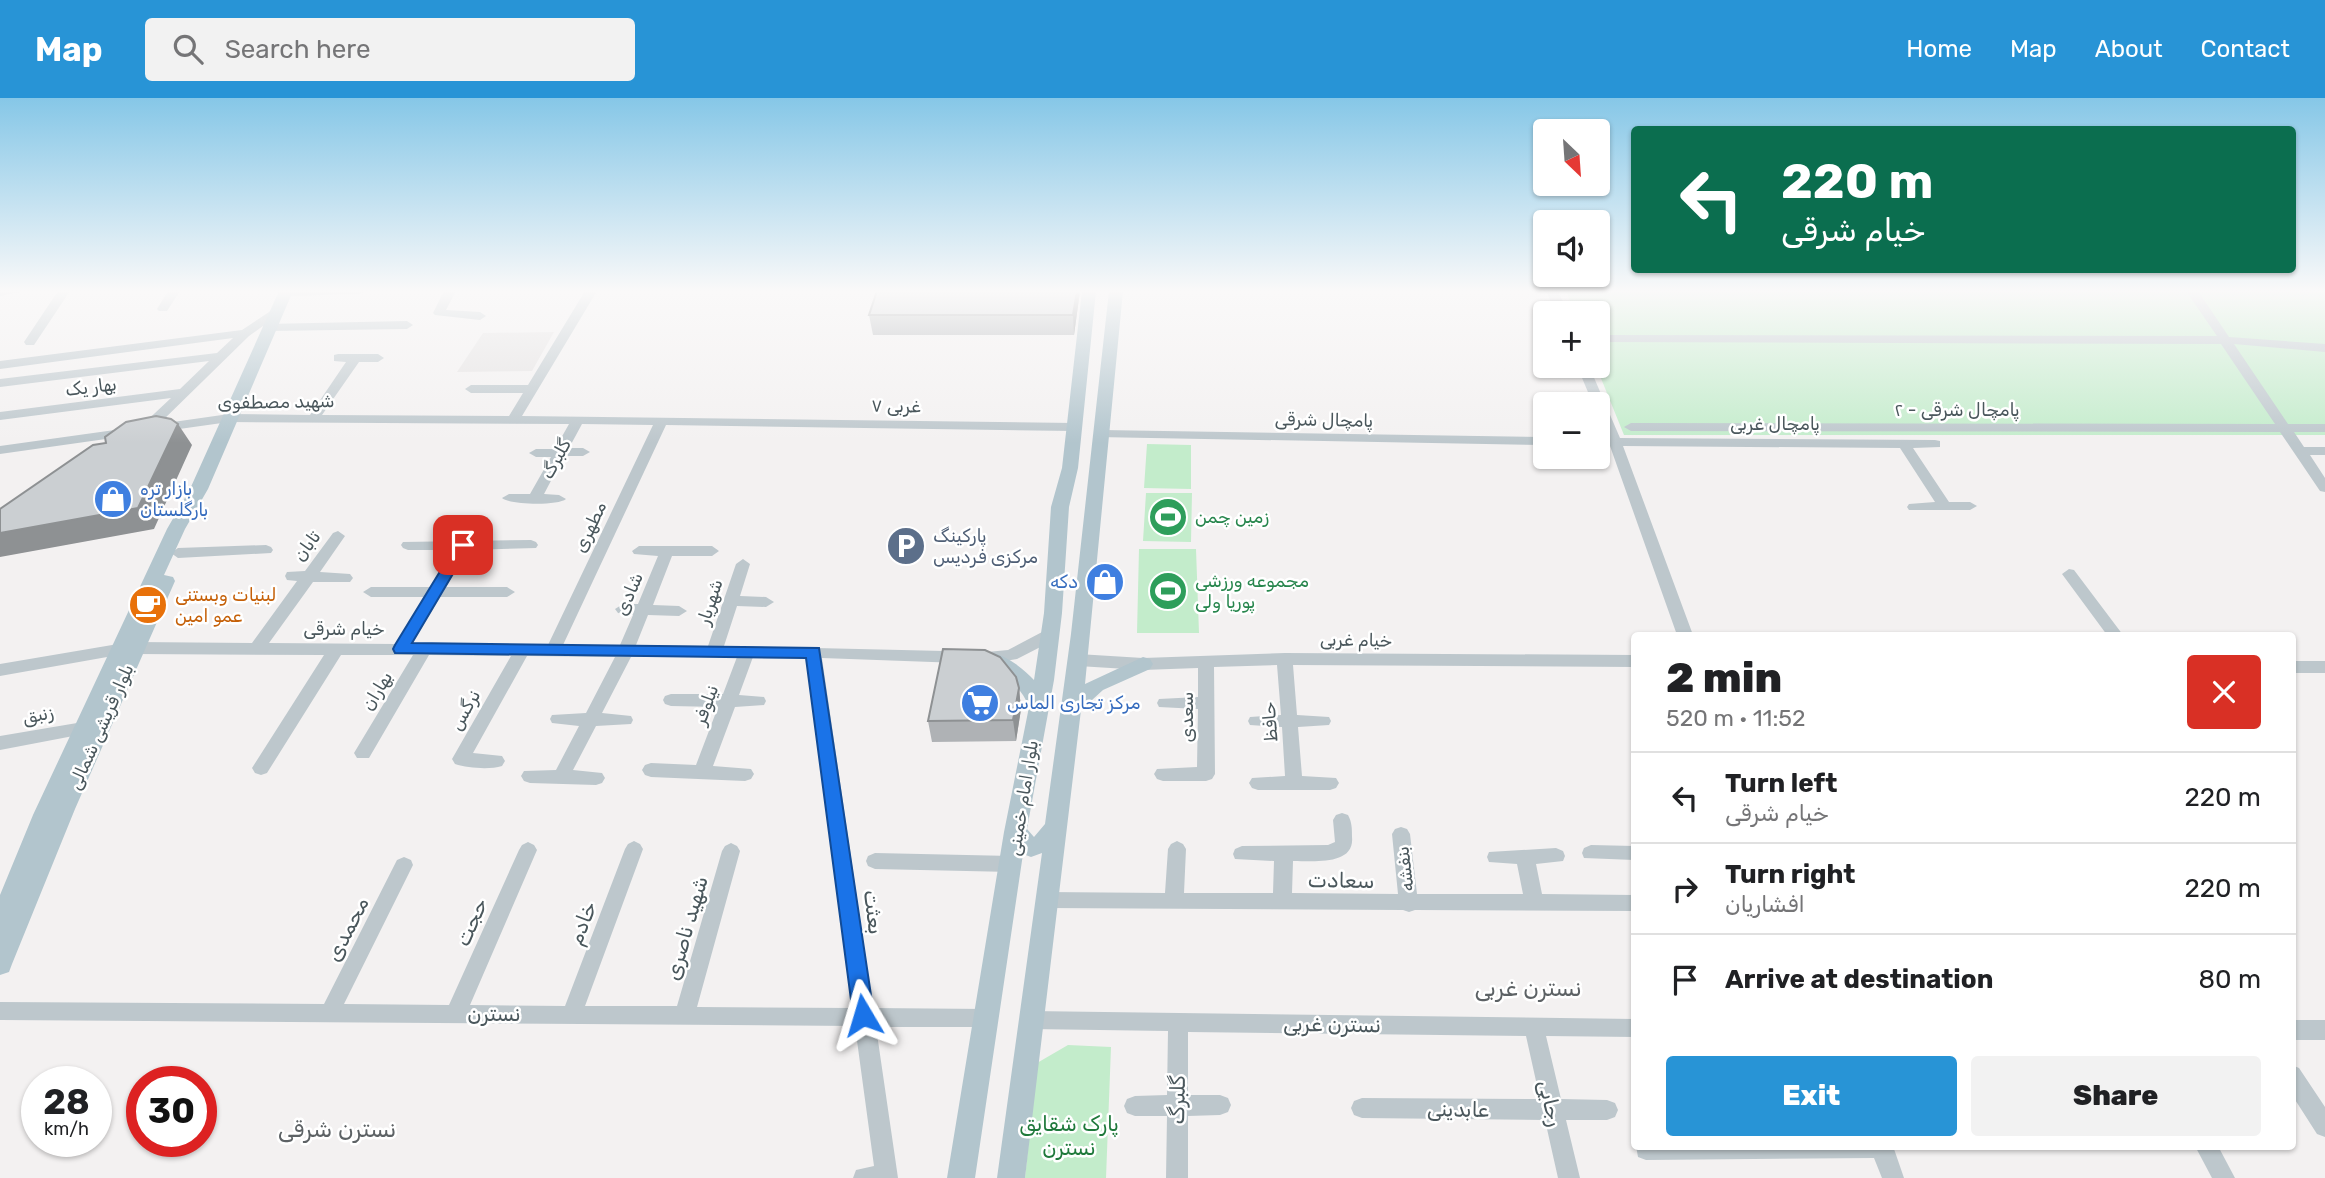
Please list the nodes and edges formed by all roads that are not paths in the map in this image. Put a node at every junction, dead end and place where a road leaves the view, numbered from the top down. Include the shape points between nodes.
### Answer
1 (181, 341) edge
2 (237, 341) edge
3 (262, 341) edge
4 (561, 341) edge
5 (1083, 341) edge
6 (1111, 341) edge
7 (2226, 341) edge
8 (2242, 341) edge
9 (2325, 348) edge
10 (223, 356) junction
11 (338, 358) dead end
12 (355, 358) junction
13 (378, 358) dead end
14 (0, 365) edge
15 (1588, 378) edge
16 (0, 383) edge
17 (471, 389) dead end
18 (532, 389) junction
19 (186, 392) junction
20 (0, 416) edge
21 (229, 418) junction
22 (313, 419) junction
23 (513, 420) junction
24 (578, 420) junction
25 (661, 421) junction
26 (718, 421) joint
27 (1074, 427) junction
28 (1631, 427) dead end
29 (2325, 428) edge
30 (146, 429) junction
31 (2287, 431) junction
32 (1102, 434) junction
33 (1533, 441) edge
34 (1610, 442) edge
35 (1615, 442) junction
36 (1904, 444) junction
37 (1935, 444) dead end
38 (125, 445) edge
39 (0, 450) edge
40 (2300, 451) junction
41 (2325, 451) edge
42 (560, 452) junction
43 (583, 452) dead end
44 (536, 453) dead end
45 (2325, 488) edge
46 (199, 489) junction
47 (509, 498) dead end
48 (534, 499) junction
49 (559, 499) dead end
50 (1970, 506) dead end
51 (1060, 507) junction
52 (1914, 507) dead end
53 (1945, 507) junction
54 (1094, 509) junction
55 (338, 536) dead end
56 (408, 545) dead end
57 (463, 545) junction
58 (531, 545) dead end
59 (266, 550) dead end
60 (639, 551) dead end
61 (667, 551) junction
62 (712, 551) dead end
63 (178, 553) junction
64 (743, 564) dead end
65 (2069, 574) dead end
66 (300, 577) junction
67 (345, 578) dead end
68 (371, 592) dead end
69 (507, 592) dead end
70 (435, 593) junction
71 (730, 601) junction
72 (766, 601) dead end
73 (623, 609) dead end
74 (643, 610) junction
75 (679, 611) dead end
76 (1684, 632) edge
77 (2113, 632) edge
78 (1050, 635) junction
79 (258, 647) junction
80 (337, 648) junction
81 (127, 649) junction
82 (401, 649) junction
83 (425, 649) junction
84 (522, 650) junction
85 (553, 650) junction
86 (626, 651) junction
87 (714, 652) junction
88 (747, 652) junction
89 (813, 652) junction
90 (987, 658) junction
91 (1285, 659) junction
92 (1078, 660) junction
93 (1206, 660) junction
94 (1631, 661) edge
95 (1143, 664) junction
96 (2296, 667) edge
97 (2325, 667) edge
98 (0, 670) edge
99 (671, 700) dead end
100 (728, 701) junction
101 (758, 701) dead end
102 (1165, 703) dead end
103 (1206, 703) junction
104 (1072, 707) junction
105 (1039, 708) junction
106 (558, 719) dead end
107 (591, 719) junction
108 (625, 720) dead end
109 (1323, 720) dead end
110 (1256, 721) dead end
111 (1290, 721) junction
112 (83, 728) junction
113 (0, 744) edge
114 (363, 753) dead end
115 (496, 761) dead end
116 (261, 768) dead end
117 (651, 770) dead end
118 (702, 772) junction
119 (745, 774) dead end
120 (1163, 774) dead end
121 (530, 776) dead end
122 (561, 777) junction
123 (596, 778) dead end
124 (1258, 783) dead end
125 (1294, 783) junction
126 (1330, 783) dead end
127 (1342, 820) dead end
128 (1055, 830) junction
129 (1015, 832) junction
130 (1401, 834) dead end
131 (634, 849) dead end
132 (1177, 849) dead end
133 (528, 850) dead end
134 (731, 851) dead end
135 (1591, 853) dead end
136 (1631, 853) edge
137 (1242, 854) dead end
138 (1284, 854) junction
139 (1525, 856) junction
140 (1556, 856) dead end
141 (1496, 857) dead end
142 (875, 861) dead end
143 (1012, 864) junction
144 (404, 865) dead end
145 (1046, 900) junction
146 (1174, 901) junction
147 (1282, 902) junction
148 (1409, 904) junction
149 (1534, 904) junction
150 (1631, 904) edge
151 (6, 925) edge
152 (0, 964) edge
153 (0, 1011) edge
154 (330, 1012) junction
155 (456, 1013) junction
156 (572, 1013) junction
157 (863, 1015) junction
158 (684, 1016) junction
159 (987, 1018) junction
160 (1030, 1020) junction
161 (1178, 1021) junction
162 (1534, 1027) junction
163 (1631, 1028) edge
164 (2296, 1030) edge
165 (2325, 1030) edge
166 (2296, 1080) edge
167 (1220, 1105) dead end
168 (1135, 1106) dead end
169 (1176, 1106) junction
170 (1362, 1108) dead end
171 (1553, 1110) junction
172 (1607, 1110) dead end
173 (2325, 1126) edge
174 (1882, 1150) edge
175 (2208, 1150) edge
176 (887, 1177) edge
177 (864, 1178) edge
178 (961, 1178) edge
179 (1011, 1178) edge
180 (1177, 1178) edge
181 (1569, 1178) edge
182 (1893, 1178) edge
183 (2224, 1178) edge

1 - 14 street
2 - 10 street
3 - 21 main road, بلوار قریشی شمالی
4 - 18 street
5 - 27 main road, بلوار امام خمینی
6 - 32 main road, بلوار امام خمینی
7 - 31 street
8 - 9 street
10 - 16 street
10 - 19 street
11 - 12 street
12 - 13 street
12 - 22 street
15 - 35 street
17 - 18 street
18 - 23 street
19 - 20 street, بهار یک
19 - 30 street
21 - 22 street, شهید مصطفوی
21 - 30 street, شهید مصطفوی
21 - 46 main road, بلوار قریشی شمالی
22 - 23 street, شهید مصطفوی
23 - 24 street, شهید مصطفوی
24 - 25 street, شهید مصطفوی
24 - 42 street, گلبرگ
25 - 26 street, شهید مصطفوی
25 - 85 street, مطهری
26 - 27 street, ۷ غربی
27 - 51 main road, بلوار امام خمینی
28 - 31 street, پامچال شرقی - ۲
29 - 31 street, پامچال شرقی - ۲
30 - 38 street
30 - 39 street, شهید مصطفوی
31 - 40 street
32 - 33 street, پامچال شرقی
32 - 54 main road, بلوار امام خمینی
34 - 35 street
35 - 36 street, پامچال غربی
35 - 76 street
36 - 37 street, پامچال غربی
36 - 53 street
40 - 41 street
40 - 45 street
42 - 43 street
42 - 44 street
42 - 48 street, گلبرگ
46 - 63 main road, بلوار قریشی شمالی via 198,506
46 - 81 main road, بلوار قریشی شمالی via 185,510
47 - 48 street
48 - 49 street
50 - 53 street
51 - 54 main road via 1082,501
51 - 78 main road, بلوار امام خمینی
52 - 53 street
54 - 92 main road, بلوار امام خمینی
55 - 66 street, تابان
56 - 57 street
57 - 58 street
57 - 70 street
59 - 63 street
60 - 61 street
61 - 62 street
61 - 74 street, شادی
63 - 81 main road, بلوار قریشی شمالی
64 - 71 street, شهریار
65 - 77 street
66 - 67 street
66 - 79 street, تابان
68 - 70 street
69 - 70 street
70 - 82 street
71 - 72 street
71 - 87 street, شهریار
73 - 74 street
74 - 75 street
74 - 86 street, شادی
78 - 90 street, خیام شرقی via 1011,655
78 - 105 main road, بلوار امام خمینی
79 - 80 street, خیام شرقی
79 - 81 street, خیام شرقی
80 - 82 street, خیام شرقی
80 - 116 street
81 - 98 street, خیام شرقی
81 - 112 main road, بلوار قریشی شمالی
81 - 151 main road, بلوار قریشی شمالی via 64,809
82 - 83 street, خیام شرقی
83 - 84 street, خیام شرقی
83 - 114 street, بهاران
84 - 85 street, خیام شرقی
84 - 115 street, نرگس via 461,759
85 - 86 street, خیام شرقی
86 - 87 street, خیام شرقی
86 - 107 street, شادی
87 - 88 street, خیام شرقی
88 - 89 street, خیام شرقی
88 - 100 street, نیلوفر
89 - 90 street, خیام شرقی
89 - 157 street, بعثت
90 - 105 main road via 1016,671
91 - 93 street, خیام غربی
91 - 94 street, خیام غربی
91 - 111 street, حافظ
92 - 95 street, خیام غربی
92 - 104 main road, بلوار امام خمینی
93 - 95 street, خیام غربی
93 - 103 street, سعدی
95 - 104 main road via 1096,685
96 - 97 street
99 - 100 street
100 - 101 street
100 - 118 street, نیلوفر
102 - 103 street
103 - 120 street, سعدی via 1206,774
104 - 128 main road, بلوار امام خمینی
105 - 129 main road, بلوار امام خمینی
106 - 107 street
107 - 108 street
107 - 122 street, شادی
109 - 111 street
110 - 111 street
111 - 125 street, حافظ
112 - 113 street, زنبق
112 - 151 main road, بلوار قریشی شمالی via 44,814
117 - 118 street
118 - 119 street
121 - 122 street
122 - 123 street
124 - 125 street
125 - 126 street
127 - 138 street via 1345,846 1329,853
128 - 129 main road via 1031,848
128 - 145 main road, بلوار امام خمینی
129 - 143 main road, بلوار امام خمینی
130 - 148 street, بنفشه
131 - 156 street, خادم
132 - 146 street
133 - 155 street, حجت
134 - 158 street, شهید ناصری
135 - 136 street
137 - 138 street
138 - 147 street
139 - 140 street
139 - 141 street
139 - 149 street
142 - 143 street
143 - 159 main road, بلوار امام خمینی
144 - 154 street, محمدی
145 - 146 street, سعادت
145 - 160 main road, بلوار امام خمینی
146 - 147 street, سعادت
147 - 148 street, سعادت
148 - 149 street, سعادت
149 - 150 street, سعادت
151 - 152 main road, بلوار قریشی شمالی
153 - 154 street, نسترن
154 - 155 street, نسترن
155 - 156 street, نسترن
156 - 158 street, نسترن
157 - 158 street, نسترن
157 - 159 street, نسترن
157 - 176 street, بعثت
159 - 178 main road, بلوار امام خمینی
160 - 161 street, نسترن غربی
160 - 179 main road, بلوار امام خمینی
161 - 162 street, نسترن غربی
161 - 169 street, گلبرگ
162 - 163 street, نسترن غربی
162 - 171 street, رجایی
164 - 165 street
166 - 173 street
167 - 169 street
168 - 169 street
169 - 180 street, گلبرگ
170 - 171 street, عابدینی
171 - 172 street, عابدینی
171 - 181 street, رجایی
174 - 182 street
175 - 183 street
176 - 177 street

